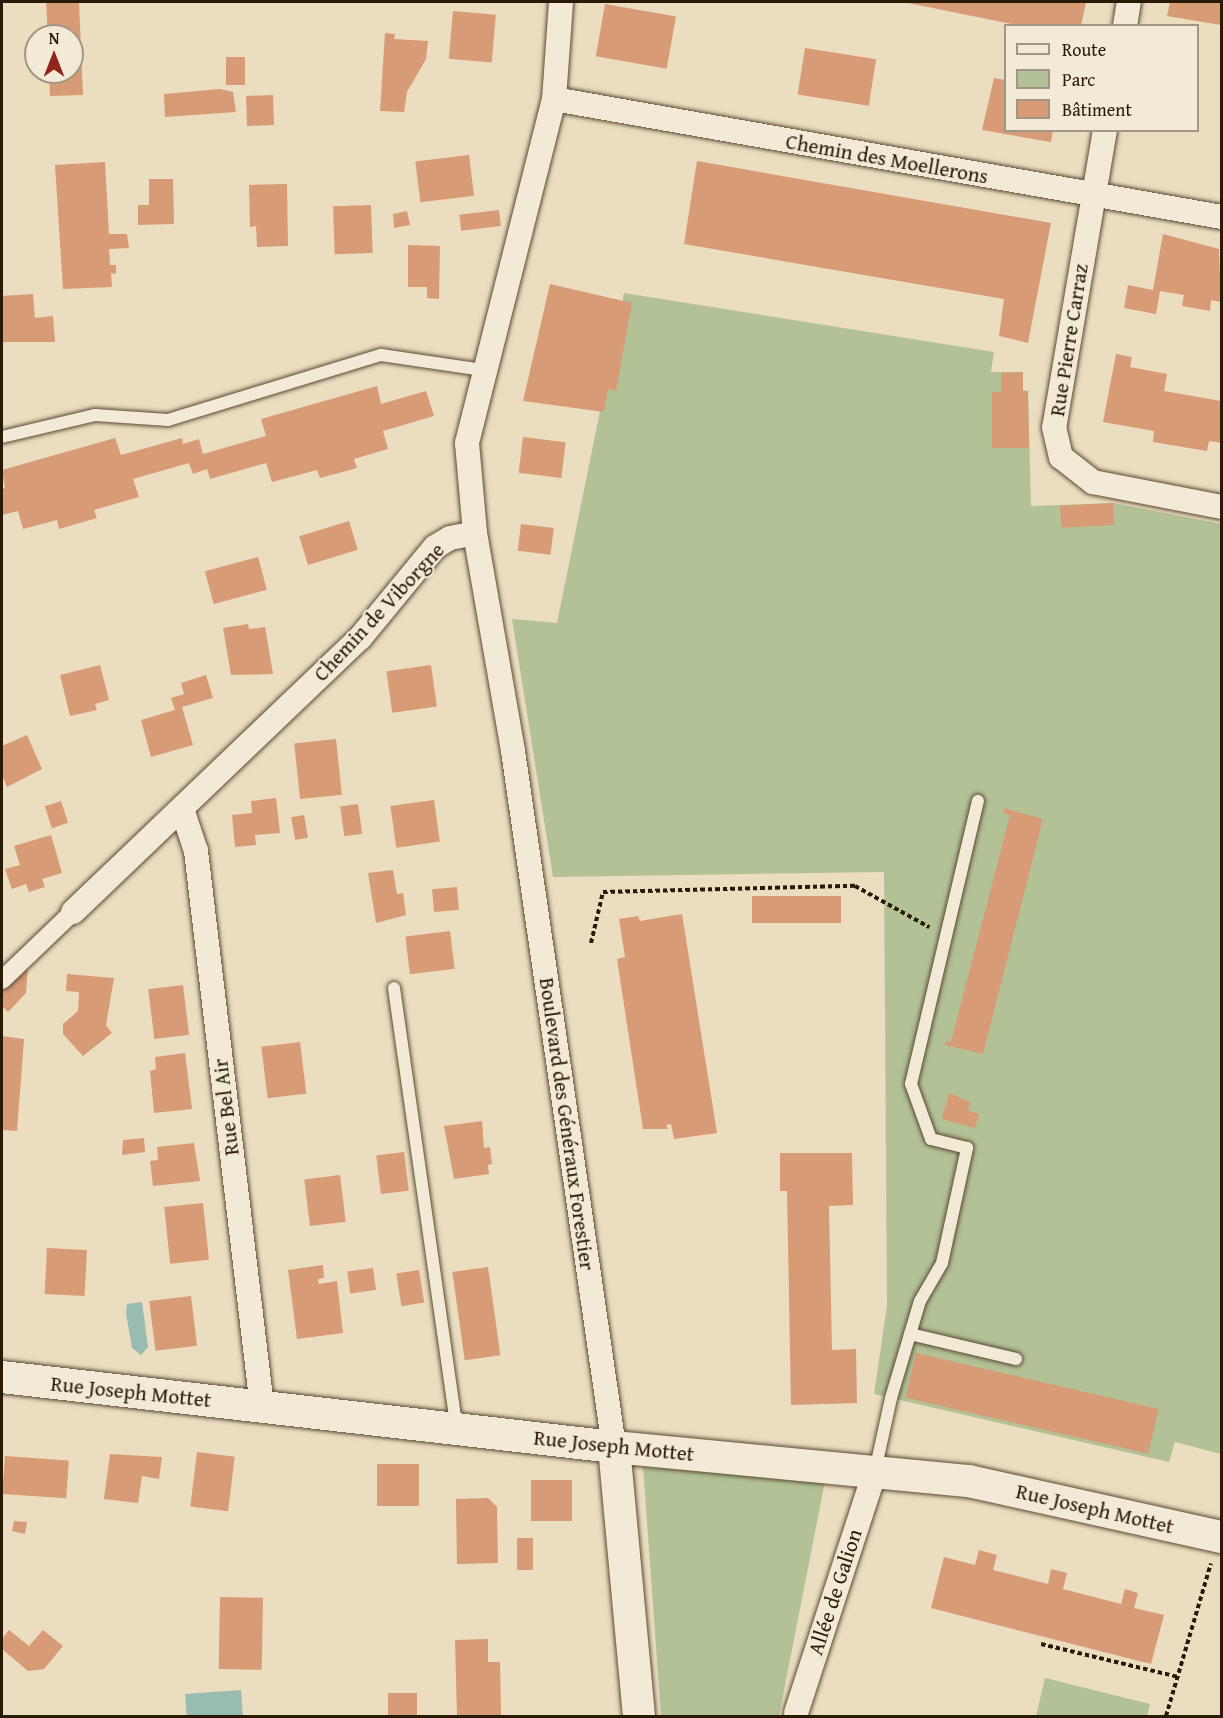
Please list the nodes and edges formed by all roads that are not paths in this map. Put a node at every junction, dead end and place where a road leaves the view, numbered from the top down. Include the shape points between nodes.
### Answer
1 (561, 2) edge
2 (1129, 2) edge
3 (1125, 24) edge
4 (554, 99) junction
5 (1105, 132) edge
6 (1093, 195) junction
7 (1221, 217) edge
8 (483, 370) junction
9 (2, 437) edge
10 (1221, 507) edge
11 (475, 533) junction
12 (978, 801) dead end
13 (182, 809) junction
14 (73, 912) joint
15 (2, 980) edge
16 (394, 988) dead end
17 (910, 1334) junction
18 (1016, 1359) dead end
19 (2, 1377) edge
20 (262, 1407) junction
21 (457, 1429) junction
22 (615, 1447) junction
23 (875, 1471) junction
24 (1220, 1537) edge
25 (796, 1713) dead end
26 (639, 1716) edge

1 - 4 street
2 - 3 street
4 - 6 street, Chemin des Moellerons
4 - 8 street
5 - 6 street, Rue Pierre Carraz
6 - 7 street, Chemin des Moellerons
6 - 10 street, Rue Pierre Carraz via 1054,427 1061,457 1093,482
8 - 9 lane via 381,355 168,420 94,415
8 - 11 street via 467,442
11 - 13 street, Chemin de Viborgne via 450,538 435,547 360,638
11 - 22 street, Boulevard des Généraux Forestier via 513,751
12 - 17 lane via 911,1084 931,1139 967,1148 942,1263 920,1301
13 - 14 street, Chemin de Viborgne
13 - 20 street, Rue Bel Air via 196,851
14 - 15 street, Chemin de Viborgne
16 - 21 lane
17 - 18 lane
17 - 23 lane
19 - 20 street, Rue Joseph Mottet
20 - 21 street, Rue Joseph Mottet
21 - 22 street, Rue Joseph Mottet
22 - 23 street, Rue Joseph Mottet
22 - 26 street, Boulevard des Généraux Forestier
23 - 24 street, Rue Joseph Mottet via 969,1481
23 - 25 street, Allée de Galion

